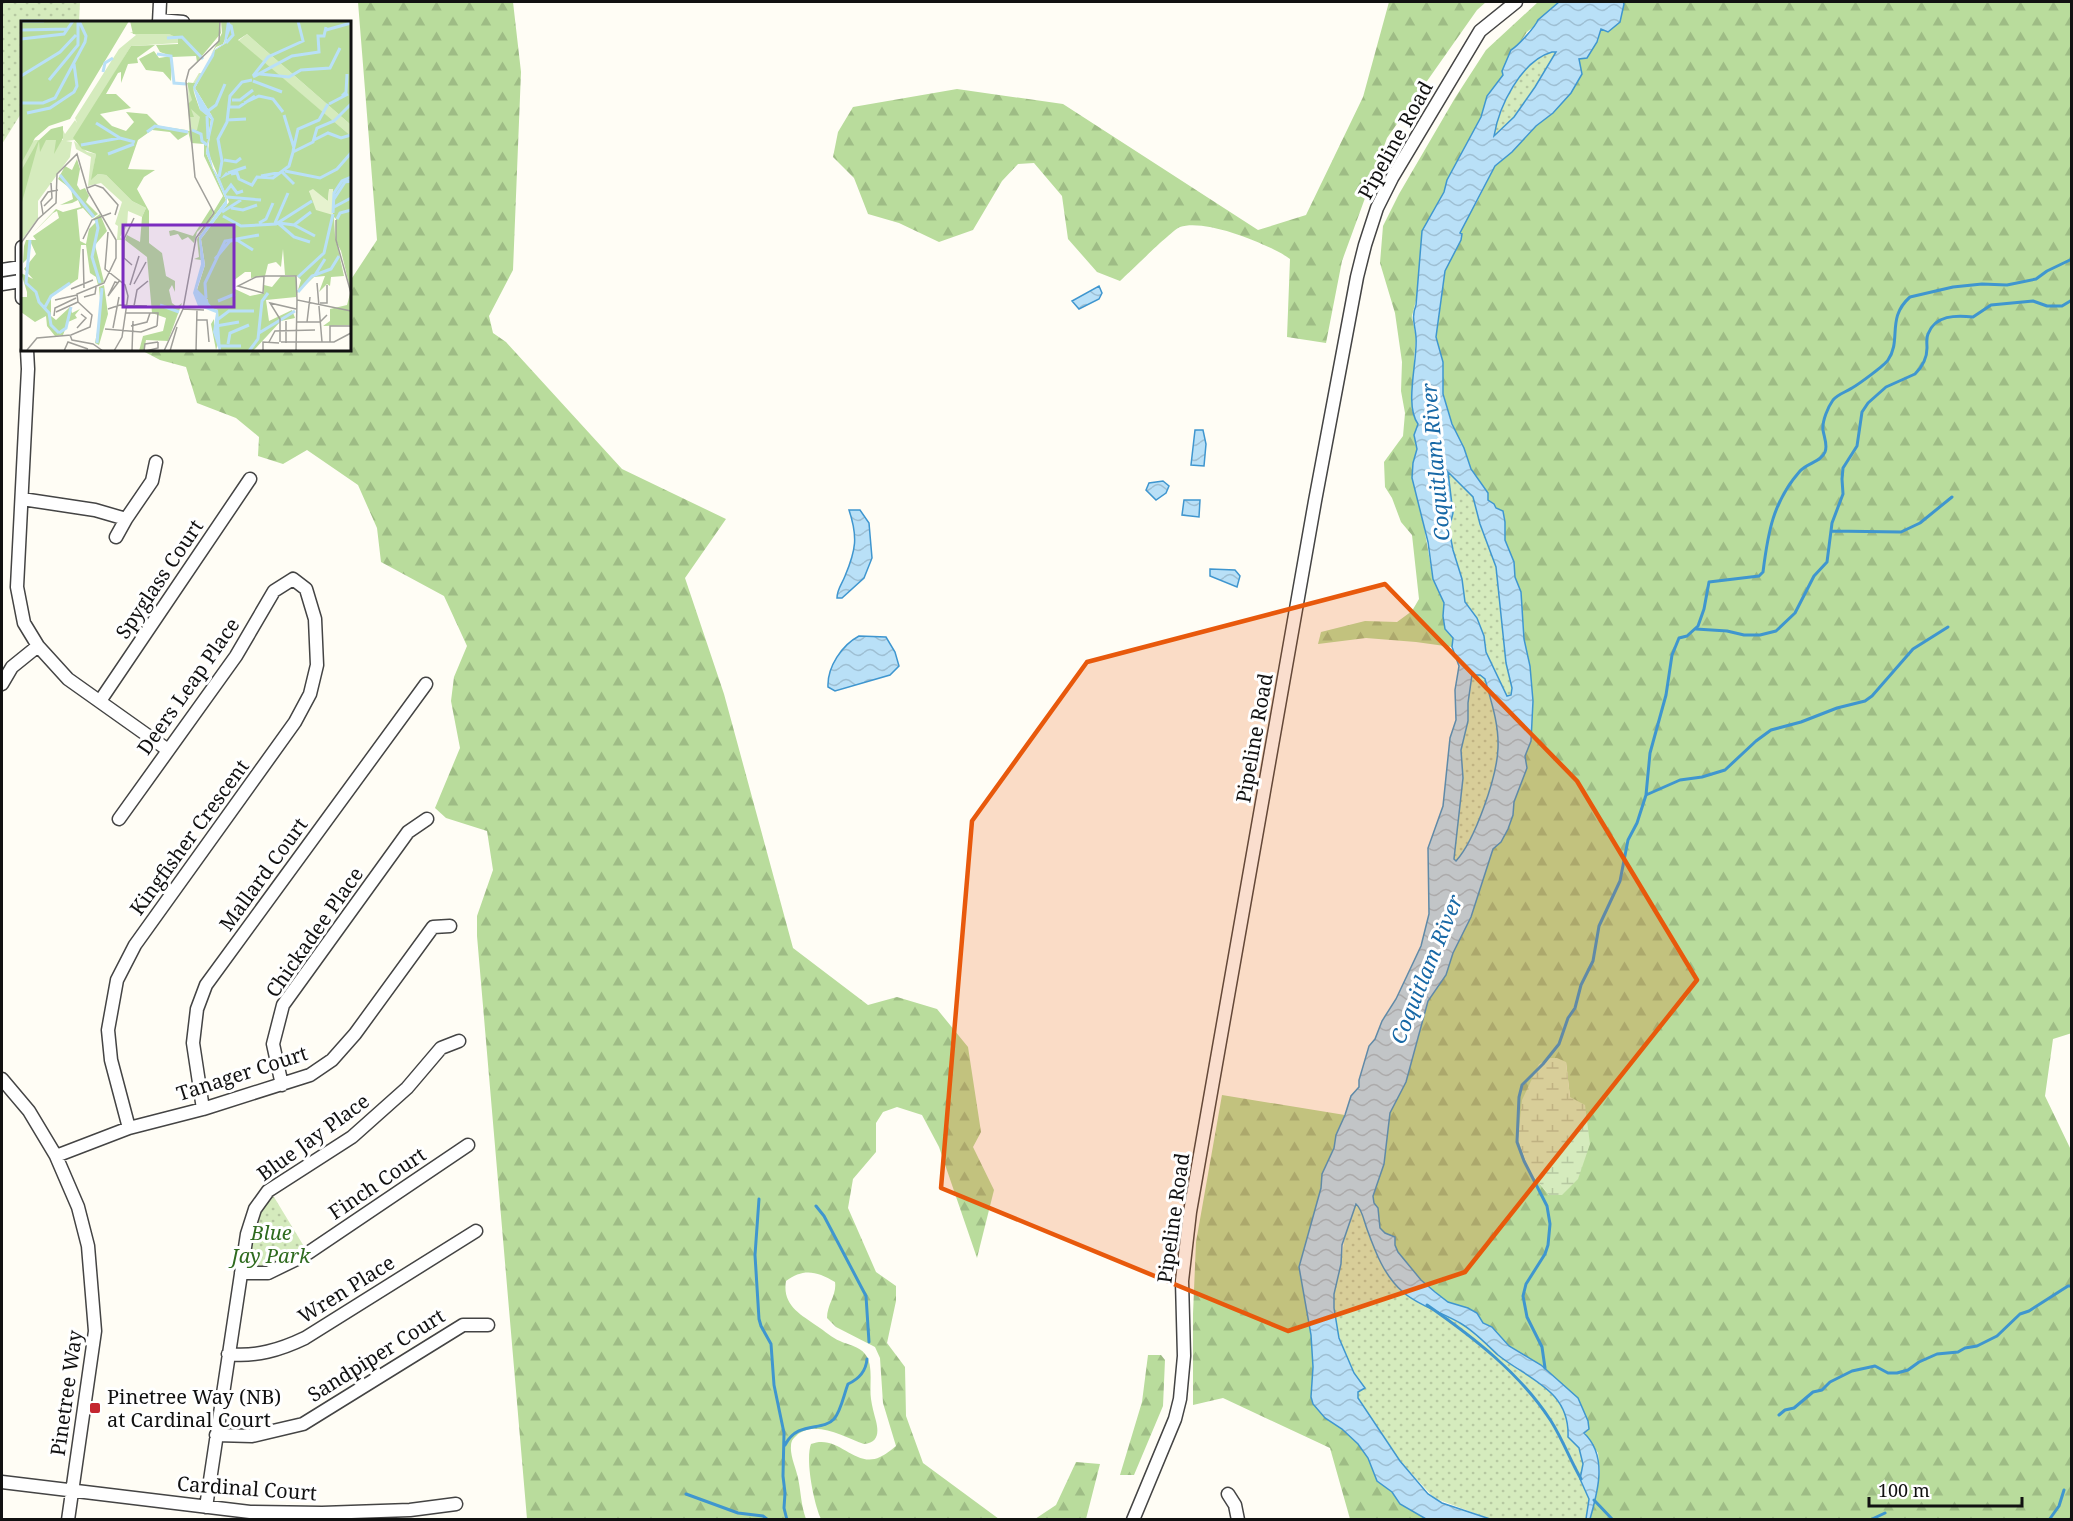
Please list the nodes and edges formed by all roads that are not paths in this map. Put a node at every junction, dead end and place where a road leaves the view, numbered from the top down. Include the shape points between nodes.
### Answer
1 (160, 2) edge
2 (1515, 2) edge
3 (159, 21) edge
4 (21, 267) joint
5 (2, 270) edge
6 (21, 281) edge
7 (2, 284) edge
8 (27, 351) edge
9 (156, 462) dead end
10 (250, 479) dead end
11 (22, 499) junction
12 (126, 519) junction
13 (116, 537) dead end
14 (293, 579) joint
15 (38, 646) junction
16 (2, 684) edge
17 (426, 684) dead end
18 (100, 701) junction
19 (168, 750) junction
20 (119, 819) dead end
21 (427, 819) dead end
22 (450, 926) dead end
23 (459, 1041) dead end
24 (2, 1079) edge
25 (282, 1085) junction
26 (203, 1109) junction
27 (129, 1128) junction
28 (468, 1145) dead end
29 (56, 1156) junction
30 (476, 1231) dead end
31 (241, 1273) junction
32 (488, 1325) dead end
33 (228, 1354) junction
34 (216, 1435) junction
35 (2, 1482) edge
36 (72, 1490) junction
37 (1228, 1494) dead end
38 (456, 1504) dead end
39 (206, 1507) junction
40 (322, 1516) edge
41 (68, 1520) edge
42 (1133, 1520) edge
43 (1238, 1520) edge

1 - 3 street
2 - 42 street, Pipeline Road via 1480,31 1392,178 1377,208 1357,277 1190,1212 1182,1281 1184,1356 1180,1399
4 - 5 street
4 - 6 street
6 - 7 street
8 - 11 street
9 - 12 street via 152,481
10 - 18 street, Spyglass Court
11 - 12 street
11 - 15 street via 17,587 24,623
12 - 13 street
14 - 19 street, Deers Leap Place via 274,591 236,656
14 - 27 street, Kingfisher Crescent via 306,589 315,619 317,665 310,693 295,722 135,945 117,980 108,1030 111,1060
15 - 16 street via 12,667
15 - 18 street via 68,679
17 - 26 street, Mallard Court via 206,985 197,1009 193,1043
18 - 19 street
19 - 20 street, Deers Leap Place
21 - 25 street, Chickadee Place via 408,832 283,1005 273,1044
22 - 25 street, Tanager Court via 433,927 356,1034 332,1060 310,1076
23 - 31 street, Blue Jay Place via 441,1048 407,1088 352,1137 268,1191 255,1209
24 - 29 street, Pinetree Way via 29,1111
25 - 26 street, Tanager Court
26 - 27 street, Tanager Court
27 - 29 street, Tanager Court
28 - 31 street, Finch Court via 305,1255 268,1273
29 - 36 street, Pinetree Way via 78,1207 88,1246 95,1331
30 - 33 street, Wren Place via 305,1338 280,1349 244,1356
31 - 33 street, Blue Jay Place
32 - 34 street, Sandpiper Court via 463,1325 303,1424 252,1436
33 - 34 street, Blue Jay Place
34 - 39 street, Blue Jay Place
35 - 36 street, Cardinal Court
36 - 39 street, Cardinal Court
36 - 41 street, Pinetree Way
37 - 43 street
38 - 40 street, Cardinal Court
39 - 40 street, Cardinal Court

